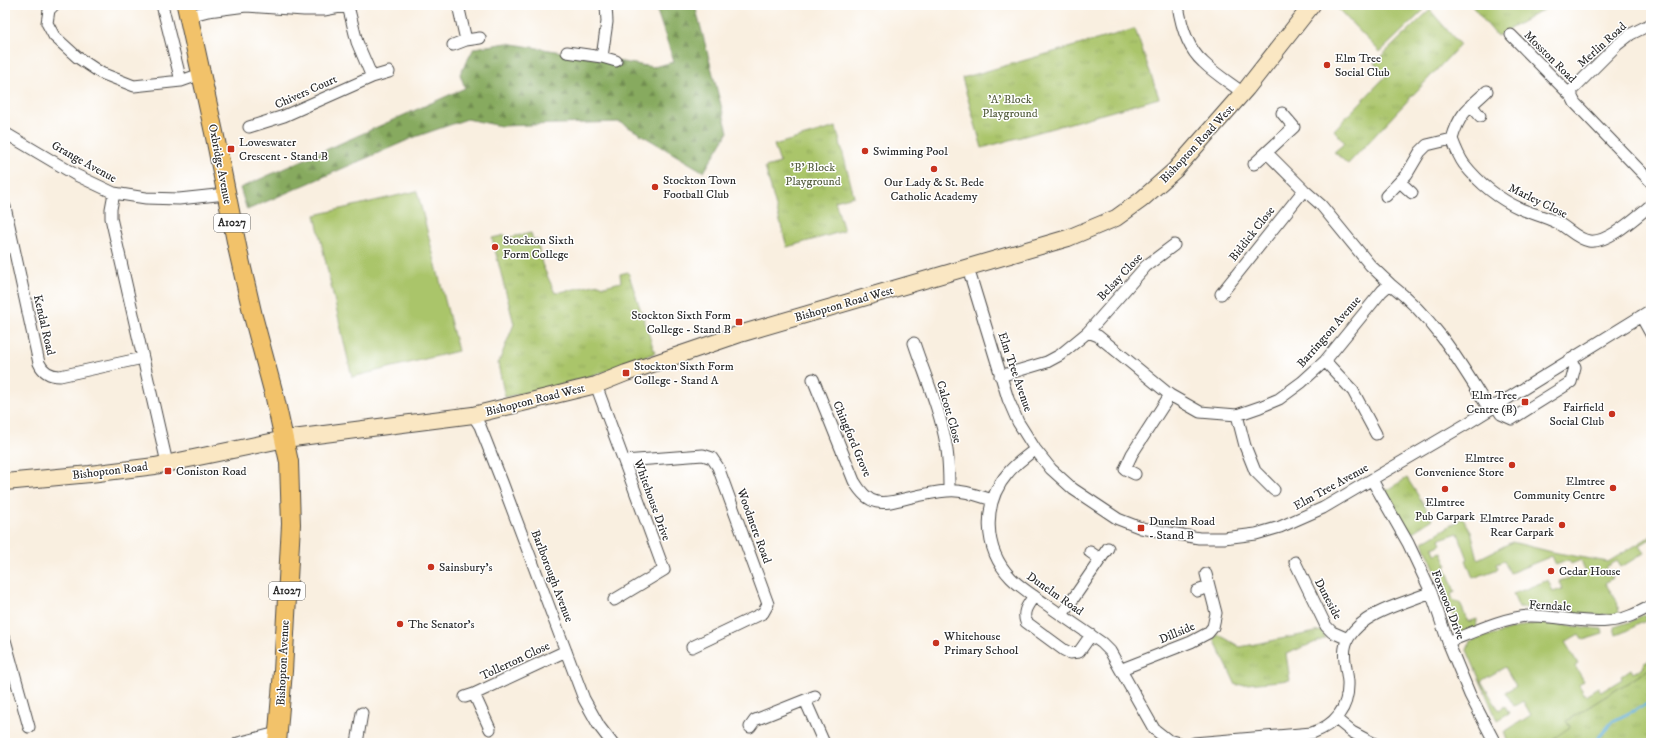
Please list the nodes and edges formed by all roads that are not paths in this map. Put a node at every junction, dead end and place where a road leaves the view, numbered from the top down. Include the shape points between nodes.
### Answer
1 (54, 5) edge
2 (162, 5) edge
3 (246, 5) edge
4 (349, 5) edge
5 (458, 5) edge
6 (606, 5) edge
7 (1178, 5) edge
8 (1312, 5) edge
9 (187, 11) edge
10 (1651, 24) edge
11 (1511, 35) dead end
12 (480, 38) dead end
13 (466, 40) junction
14 (453, 45) dead end
15 (567, 52) dead end
16 (602, 57) junction
17 (616, 61) dead end
18 (389, 72) dead end
19 (201, 74) junction
20 (372, 77) junction
21 (180, 81) junction
22 (1486, 91) dead end
23 (1243, 93) junction
24 (1572, 94) junction
25 (1471, 105) junction
26 (1282, 113) dead end
27 (1480, 116) dead end
28 (248, 128) dead end
29 (5, 133) edge
30 (1452, 139) junction
31 (1267, 153) junction
32 (1254, 164) dead end
33 (1400, 182) junction
34 (1651, 182) edge
35 (1304, 190) junction
36 (114, 193) junction
37 (1412, 193) dead end
38 (226, 194) junction
39 (1386, 196) dead end
40 (1651, 205) edge
41 (5, 207) edge
42 (1174, 244) dead end
43 (968, 268) junction
44 (1390, 284) junction
45 (1221, 294) dead end
46 (1651, 310) edge
47 (1640, 316) junction
48 (1088, 332) junction
49 (1651, 334) edge
50 (914, 343) dead end
51 (143, 358) junction
52 (1571, 359) junction
53 (1325, 361) junction
54 (1000, 376) junction
55 (813, 379) dead end
56 (596, 385) junction
57 (1170, 395) junction
58 (1492, 407) junction
59 (473, 415) junction
60 (1237, 415) junction
61 (1376, 434) dead end
62 (285, 439) junction
63 (1035, 449) junction
64 (624, 461) junction
65 (167, 463) junction
66 (1135, 474) dead end
67 (1372, 480) junction
68 (5, 482) edge
69 (949, 490) junction
70 (1274, 490) dead end
71 (992, 500) junction
72 (1108, 548) dead end
73 (1090, 552) dead end
74 (1100, 560) junction
75 (1295, 562) dead end
76 (1206, 574) dead end
77 (1209, 587) junction
78 (1197, 591) dead end
79 (1431, 592) junction
80 (1034, 596) junction
81 (614, 600) dead end
82 (1651, 606) edge
83 (1062, 615) junction
84 (1091, 635) junction
85 (1348, 639) junction
86 (5, 640) edge
87 (1448, 642) junction
88 (692, 647) dead end
89 (566, 651) junction
90 (1122, 669) junction
91 (362, 713) dead end
92 (1336, 719) junction
93 (29, 727) dead end
94 (750, 727) dead end
95 (490, 728) dead end
96 (277, 739) edge
97 (238, 743) edge
98 (357, 743) edge
99 (612, 743) edge
100 (824, 743) edge
101 (1179, 743) edge
102 (1194, 743) edge
103 (1372, 743) edge
104 (1495, 743) edge

1 - 21 street via 49,10 47,23 54,36 77,57 101,73 134,86
2 - 21 street
3 - 4 street via 304,10 324,10
3 - 9 street via 208,11
4 - 20 street via 357,42
5 - 13 street
6 - 16 street via 607,22
7 - 23 street via 1185,34 1202,62
8 - 23 street, Bishopton Road West
9 - 19 main road, Oxbridge Avenue / A1027
10 - 24 street, Merlin Road via 1631,34 1617,45
11 - 24 street, Mosston Road
12 - 13 street
13 - 14 street
15 - 16 street
16 - 17 street
18 - 20 street, Chivers Court
19 - 21 street
19 - 38 main road, Oxbridge Avenue / A1027
20 - 28 street, Chivers Court via 284,116
22 - 25 street
23 - 43 street, Bishopton Road West via 1175,170 1116,218 1052,244
24 - 34 street, Mosston Road via 1575,103
25 - 27 street
25 - 30 street via 1456,124
26 - 31 street via 1294,127
29 - 36 street, Grange Avenue via 76,175
30 - 33 street via 1427,145
30 - 40 street, Marley Close via 1463,163 1500,198 1560,224 1590,242 1603,240
31 - 32 street
31 - 35 street
33 - 37 street
33 - 39 street
35 - 44 street via 1321,205 1370,265
35 - 45 street, Biddick Close
36 - 38 street, Grange Avenue via 146,198 179,199
36 - 51 street via 111,218
38 - 62 main road, Oxbridge Avenue / A1027 via 253,316
41 - 51 street, Kendal Road via 42,369 52,376 60,376
42 - 48 street, Belsay Close via 1146,266
43 - 54 street, Elm Tree Avenue
43 - 56 street, Bishopton Road West via 743,333 655,362
44 - 53 street, Barrington Avenue
44 - 58 street via 1410,300 1434,326
46 - 47 street, Elm Tree Avenue
47 - 49 street
47 - 52 street, Elm Tree Avenue
48 - 54 street via 1071,347 1047,362
48 - 57 street, Barrington Avenue via 1098,336
50 - 69 street, Calcott Close via 946,444
51 - 65 street
52 - 58 street, Elm Tree Avenue
52 - 58 street via 1575,367 1571,382 1512,419
53 - 60 street, Barrington Avenue via 1279,399
53 - 61 street via 1353,391
54 - 63 street, Elm Tree Avenue via 1018,422
55 - 69 street, Chingford Grove via 854,481 867,498 875,502 893,503
56 - 59 street, Bishopton Road West
56 - 64 street, Whitehouse Drive
57 - 60 street, Barrington Avenue via 1200,412
57 - 66 street via 1125,469
58 - 67 street, Elm Tree Avenue
59 - 62 street, Bishopton Road West
59 - 89 street, Barlborough Avenue via 480,426
60 - 70 street via 1255,471
62 - 65 street, Bishopton Road
62 - 96 main road, Bishopton Avenue / A1027 via 289,462 291,524
63 - 67 street, Elm Tree Avenue via 1073,489 1118,519 1142,528 1199,538 1248,535 1280,527 1323,508
63 - 71 street, Dunelm Road via 1008,473
64 - 81 street, Whitehouse Drive via 664,570
64 - 88 street, Woodmere Road via 703,456 712,458 718,467 768,604 763,613
65 - 68 street, Bishopton Road
67 - 79 street, Foxwood Drive via 1408,543
69 - 71 street, Chingford Grove
71 - 80 street, Dunelm Road via 989,533 993,550 1001,567 1011,579
72 - 74 street
73 - 74 street
74 - 83 street
75 - 85 street, Duneside via 1326,626 1332,632
76 - 77 street, Dillside
77 - 78 street
77 - 90 street, Dillside via 1216,613 1213,627 1208,633
79 - 85 street via 1365,620
79 - 87 street, Foxwood Drive
80 - 83 street, Dunelm Road
80 - 84 street via 1025,610 1026,622 1064,650 1070,653 1079,652
82 - 87 street, Ferndale via 1609,622 1528,616
83 - 84 street, Dunelm Road
84 - 90 street, Dunelm Road via 1110,651
85 - 92 street via 1344,660 1348,694 1346,704
86 - 93 street
87 - 104 street, Foxwood Drive via 1470,696
89 - 95 street, Tollerton Close via 470,695
89 - 99 street, Barlborough Avenue via 584,699
90 - 101 street, Dunelm Road via 1154,729 1168,740
91 - 98 street
92 - 102 street via 1312,733
92 - 103 street
94 - 100 street via 755,720 810,698
96 - 97 street via 269,735

